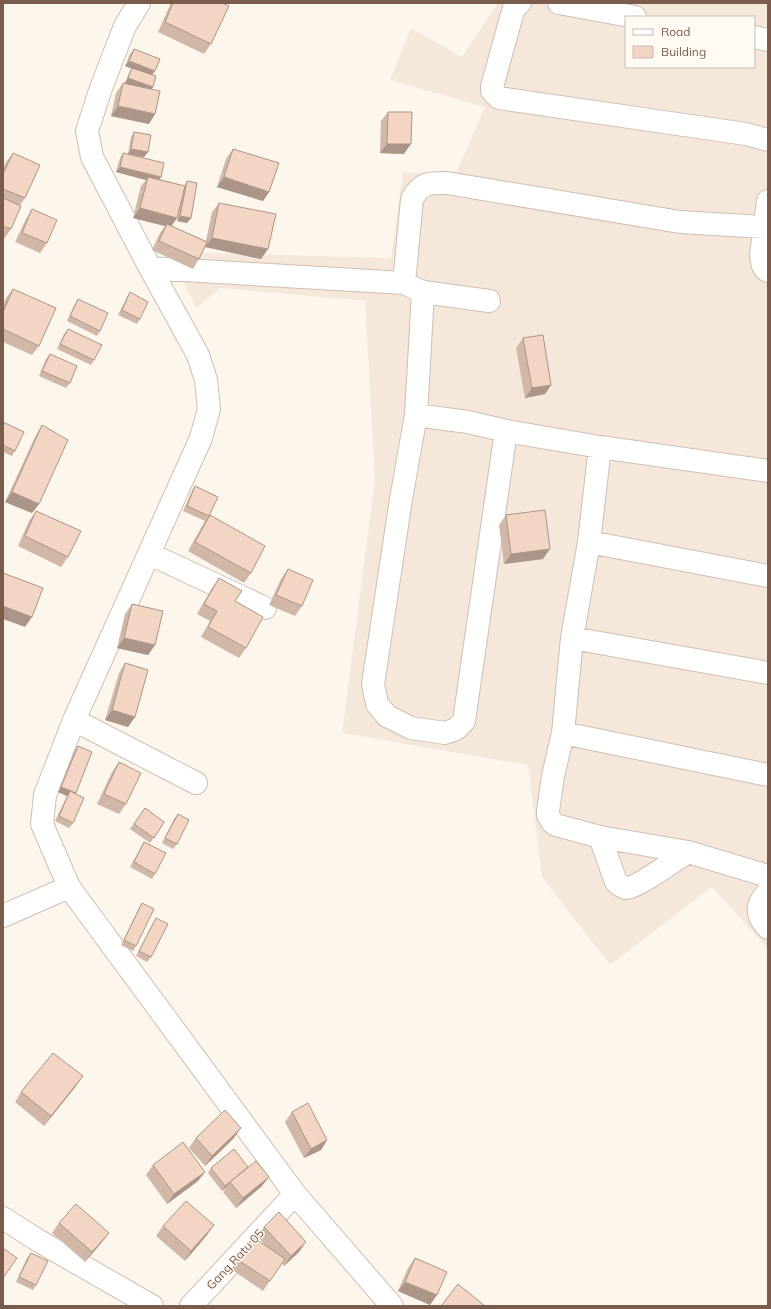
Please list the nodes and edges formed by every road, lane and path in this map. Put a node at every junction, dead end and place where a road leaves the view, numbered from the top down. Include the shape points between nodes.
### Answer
1 (139, 3) edge
2 (520, 3) edge
3 (559, 3) edge
4 (630, 16) edge
5 (755, 37) edge
6 (768, 40) edge
7 (768, 140) edge
8 (768, 201) edge
9 (765, 227) junction
10 (150, 268) junction
11 (768, 271) edge
12 (414, 288) junction
13 (489, 301) dead end
14 (416, 415) junction
15 (506, 431) junction
16 (600, 447) junction
17 (768, 471) edge
18 (589, 542) junction
19 (150, 554) junction
20 (768, 576) edge
21 (265, 608) dead end
22 (572, 638) junction
23 (768, 674) edge
24 (74, 720) junction
25 (563, 733) junction
26 (768, 775) edge
27 (196, 783) dead end
28 (600, 837) junction
29 (688, 852) junction
30 (768, 876) edge
31 (69, 887) junction
32 (768, 892) edge
33 (3, 916) edge
34 (768, 928) edge
35 (295, 1194) junction
36 (3, 1218) edge
37 (152, 1306) edge
38 (191, 1306) edge
39 (392, 1306) edge

1 - 10 street via 125,26 87,131 92,157
2 - 7 street via 514,8 492,87 492,91 499,98 746,134
3 - 4 street
5 - 6 street
8 - 9 street
9 - 11 street via 761,255 762,264
9 - 12 street via 680,222 447,184 430,184 418,189 412,199
10 - 12 street
10 - 19 street via 198,355 206,380 209,409 201,438
12 - 13 street
12 - 14 street
14 - 15 street via 468,422
14 - 15 street via 373,684 377,704 387,716 411,728 445,733 456,729 464,721
15 - 16 street
16 - 17 street
16 - 18 street
18 - 20 street
18 - 22 street
19 - 21 street
19 - 24 street
22 - 23 street
22 - 25 street
24 - 27 street
24 - 31 street via 45,795 42,824
25 - 26 street
25 - 28 street via 553,776 548,815 556,825
28 - 29 street
28 - 29 street via 616,882 627,888 638,884
29 - 30 street
31 - 33 street
31 - 35 street
32 - 34 street via 758,911 761,921
35 - 38 street, Gang Ratu 05
35 - 39 street
36 - 37 street

